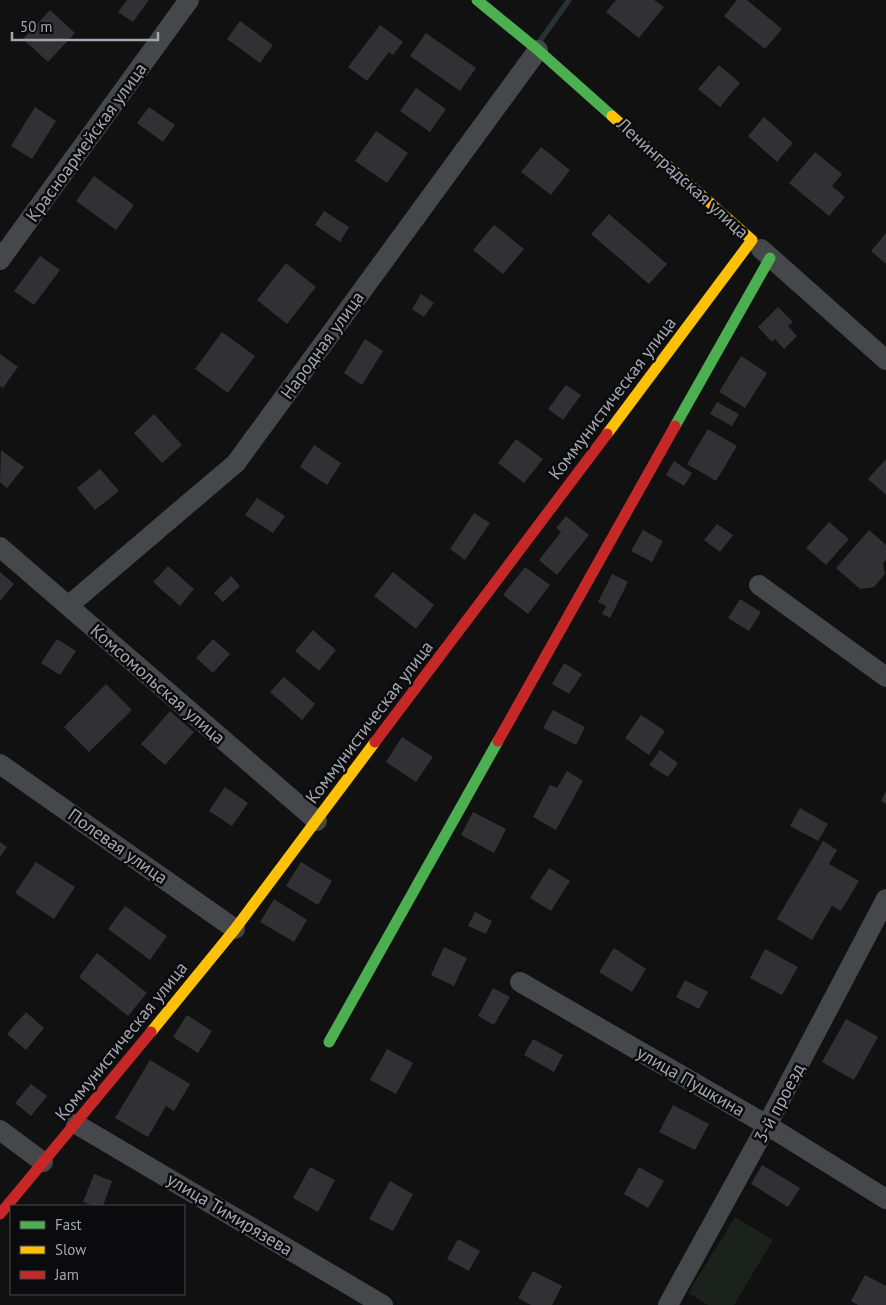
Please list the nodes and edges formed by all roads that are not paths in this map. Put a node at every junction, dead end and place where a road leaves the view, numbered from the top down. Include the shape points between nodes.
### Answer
1 (189, 0) edge
2 (477, 0) edge
3 (538, 50) junction
4 (752, 240) junction
5 (770, 258) junction
6 (0, 260) edge
7 (886, 360) edge
8 (0, 547) edge
9 (759, 585) dead end
10 (68, 606) junction
11 (886, 677) edge
12 (0, 764) edge
13 (316, 821) junction
14 (886, 899) edge
15 (235, 929) junction
16 (520, 982) dead end
17 (329, 1042) dead end
18 (76, 1124) junction
19 (767, 1125) junction
20 (0, 1130) edge
21 (43, 1162) junction
22 (886, 1199) edge
23 (0, 1214) edge
24 (383, 1305) edge
25 (668, 1305) edge

1 - 6 street, Красноармейская улица
2 - 3 street, Ленинградская улица
3 - 4 street, Ленинградская улица
3 - 10 street, Народная улица via 236,463
4 - 5 street, Ленинградская улица
4 - 13 street, Коммунистическая улица
5 - 7 street, Ленинградская улица
5 - 17 street
8 - 10 street, Комсомольская улица
9 - 11 street
10 - 13 street, Комсомольская улица
12 - 15 street, Полевая улица
13 - 15 street, Коммунистическая улица
14 - 19 street, 3-й проезд
15 - 18 street, Коммунистическая улица
16 - 19 street, улица Пушкина
18 - 21 street, Коммунистическая улица
18 - 24 street, улица Тимирязева
19 - 22 street, улица Пушкина
19 - 25 street, 3-й проезд
20 - 21 street
21 - 23 street, Коммунистическая улица

